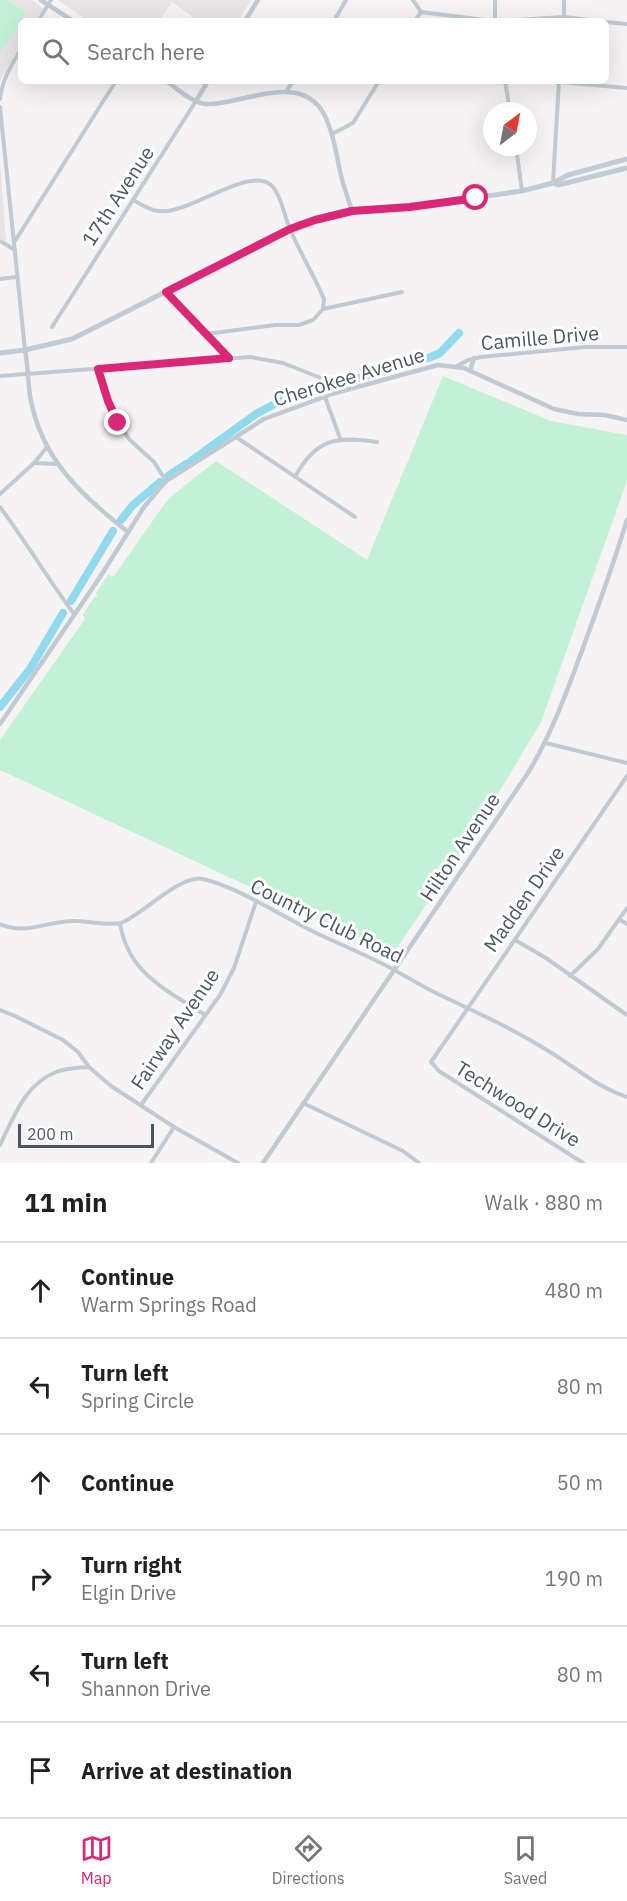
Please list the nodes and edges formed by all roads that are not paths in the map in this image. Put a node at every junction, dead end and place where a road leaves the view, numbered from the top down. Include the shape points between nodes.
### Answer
1 (41, 0) edge
2 (258, 0) edge
3 (346, 0) edge
4 (413, 0) edge
5 (495, 0) edge
6 (564, 0) edge
7 (50, 2) edge
8 (420, 12) junction
9 (40, 18) edge
10 (70, 18) edge
11 (247, 18) edge
12 (336, 18) edge
13 (417, 18) edge
14 (469, 18) edge
15 (494, 18) edge
16 (564, 18) edge
17 (609, 22) edge
18 (627, 24) edge
19 (18, 54) edge
20 (114, 84) edge
21 (170, 84) edge
22 (206, 84) edge
23 (291, 84) edge
24 (377, 84) edge
25 (506, 84) edge
26 (559, 84) edge
27 (588, 84) edge
28 (627, 88) edge
29 (286, 92) junction
30 (0, 99) edge
31 (196, 101) junction
32 (508, 102) edge
33 (0, 107) edge
34 (332, 134) junction
35 (517, 156) edge
36 (627, 159) edge
37 (627, 168) edge
38 (553, 183) junction
39 (522, 191) junction
40 (133, 200) junction
41 (352, 211) junction
42 (290, 229) junction
43 (0, 241) edge
44 (15, 242) junction
45 (15, 250) junction
46 (16, 277) junction
47 (0, 279) edge
48 (166, 292) junction
49 (402, 292) dead end
50 (323, 309) junction
51 (51, 327) dead end
52 (206, 334) junction
53 (627, 347) edge
54 (26, 350) junction
55 (0, 353) edge
56 (229, 358) junction
57 (474, 358) junction
58 (457, 366) junction
59 (98, 369) junction
60 (470, 371) junction
61 (28, 374) junction
62 (0, 376) edge
63 (334, 393) junction
64 (325, 397) junction
65 (627, 420) edge
66 (236, 437) junction
67 (340, 438) junction
68 (377, 442) dead end
69 (47, 447) junction
70 (34, 463) junction
71 (57, 464) junction
72 (295, 477) junction
73 (166, 481) junction
74 (0, 494) edge
75 (0, 507) edge
76 (355, 517) dead end
77 (627, 520) edge
78 (128, 532) junction
79 (74, 614) junction
80 (0, 724) edge
81 (546, 743) junction
82 (627, 763) edge
83 (627, 776) edge
84 (256, 902) junction
85 (627, 908) edge
86 (619, 919) junction
87 (120, 923) junction
88 (0, 924) edge
89 (627, 924) edge
90 (515, 940) junction
91 (395, 970) junction
92 (570, 976) junction
93 (469, 1007) junction
94 (0, 1010) edge
95 (205, 1015) junction
96 (627, 1015) edge
97 (446, 1040) joint
98 (89, 1067) junction
99 (627, 1097) edge
100 (303, 1103) junction
101 (141, 1105) junction
102 (174, 1126) junction
103 (2, 1135) edge
104 (0, 1145) edge
105 (151, 1163) edge
106 (238, 1163) edge
107 (263, 1163) edge
108 (419, 1163) edge
109 (583, 1163) edge

1 - 7 street
2 - 11 street
3 - 12 street
4 - 8 street
5 - 15 street
6 - 16 street
7 - 9 street
7 - 10 street
8 - 13 street
8 - 14 street
17 - 18 street
19 - 30 street via 1,87
20 - 44 street
21 - 31 street
22 - 31 street, 17th Avenue
23 - 29 street
24 - 34 street via 353,123
25 - 32 street
26 - 38 street
27 - 28 street
29 - 31 street via 208,105
29 - 34 street via 310,100 323,112
31 - 40 street, 17th Avenue
33 - 44 street
34 - 41 street
35 - 39 street
36 - 38 main road
37 - 38 main road via 566,184
38 - 39 main road
39 - 41 main road
40 - 42 street via 160,212 173,210 246,181 261,180 275,188
40 - 51 street, 17th Avenue
41 - 42 main road
42 - 48 main road
42 - 50 street via 324,299
43 - 45 street
44 - 45 street
45 - 46 street
46 - 47 street
46 - 54 street
48 - 52 street
48 - 54 main road via 72,339
49 - 50 street
50 - 52 street via 313,320 299,325
52 - 56 street
53 - 57 street, Camille Drive
54 - 55 main road
54 - 61 street
56 - 59 street
56 - 63 street via 283,363 326,380
57 - 58 street, Camille Drive
57 - 60 street
58 - 60 street, Cherokee Avenue
58 - 63 street, Cherokee Avenue via 438,365
59 - 61 street
59 - 73 street via 118,423
60 - 65 street, Cherokee Avenue via 554,409
61 - 62 street
61 - 69 street via 30,397
63 - 64 street, Cherokee Avenue
64 - 66 street, Cherokee Avenue via 264,419
64 - 67 street
66 - 72 street
66 - 73 street, Cherokee Avenue
67 - 68 street
67 - 72 street via 320,446
69 - 70 street
69 - 71 street
70 - 71 street
70 - 74 street
71 - 78 street via 92,504
72 - 76 street
73 - 78 street, Cherokee Avenue
75 - 79 street
77 - 81 street, Hilton Avenue via 606,587
78 - 79 street, Cherokee Avenue
79 - 80 street, Cherokee Avenue
81 - 82 street
81 - 91 street, Hilton Avenue
83 - 90 street, Madden Drive
84 - 87 street, Country Club Road via 201,878 185,880
84 - 91 street, Country Club Road
84 - 95 street, Fairway Avenue via 234,969
85 - 86 street
86 - 89 street
86 - 92 street via 598,949
87 - 88 street via 53,922 25,930
87 - 95 street via 125,946 135,963
90 - 92 street
90 - 93 street, Madden Drive
91 - 93 street, Country Club Road
91 - 100 street, Hilton Avenue
92 - 96 street
93 - 97 street, Madden Drive
93 - 99 street, Country Club Road via 546,1049 596,1083
94 - 98 street via 63,1040
95 - 101 street, Fairway Avenue
97 - 109 street, Techwood Drive via 431,1062 439,1071
98 - 101 street
98 - 103 street via 57,1072 34,1087
100 - 107 street, Hilton Avenue
100 - 108 street via 403,1151
101 - 102 street
102 - 105 street
102 - 106 street
103 - 104 street

